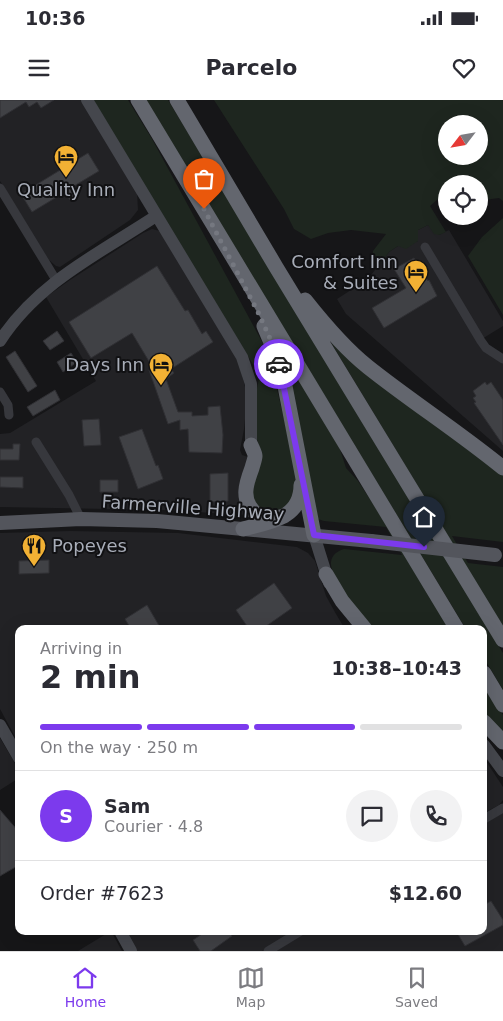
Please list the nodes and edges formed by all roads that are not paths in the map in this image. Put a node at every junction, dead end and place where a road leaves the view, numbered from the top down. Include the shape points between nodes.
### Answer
1 (87, 100) edge
2 (138, 100) edge
3 (177, 100) edge
4 (0, 188) edge
5 (204, 209) junction
6 (156, 216) junction
7 (425, 247) dead end
8 (276, 267) junction
9 (56, 280) junction
10 (0, 341) edge
11 (503, 359) edge
12 (0, 392) edge
13 (9, 415) dead end
14 (36, 442) dead end
15 (251, 445) joint
16 (503, 468) edge
17 (301, 469) junction
18 (284, 516) junction
19 (81, 519) junction
20 (0, 523) edge
21 (243, 529) junction
22 (314, 535) junction
23 (499, 556) edge
24 (326, 574) junction
25 (353, 625) edge
26 (362, 625) edge
27 (455, 625) edge
28 (503, 640) edge
29 (487, 678) edge
30 (503, 705) edge
31 (0, 725) edge
32 (487, 725) edge
33 (503, 742) edge
34 (487, 749) edge
35 (15, 751) edge
36 (503, 771) edge
37 (503, 808) edge
38 (487, 817) edge
39 (122, 935) edge
40 (294, 935) edge
41 (131, 951) edge
42 (268, 951) edge

1 - 6 street
2 - 5 highway
3 - 8 highway
4 - 9 street
5 - 17 highway via 273,345 284,381
5 - 27 highway
6 - 9 street
6 - 15 street via 242,357 251,384
7 - 11 street via 481,341
8 - 16 highway via 336,337 367,366
8 - 28 highway
9 - 10 street via 25,309
12 - 13 street via 8,405
14 - 19 street
15 - 18 highway via 255,457 247,482 247,502 262,518
17 - 18 highway via 300,499
17 - 22 highway
18 - 21 highway
19 - 20 main road, Farmerville Highway
19 - 21 main road, Farmerville Highway via 157,521
21 - 22 main road, Farmerville Highway
22 - 23 main road, Farmerville Highway, bridge
22 - 24 street
24 - 25 street
24 - 26 highway
29 - 30 highway
31 - 35 street
32 - 33 highway
34 - 36 street
37 - 38 street
39 - 41 street
40 - 42 street

